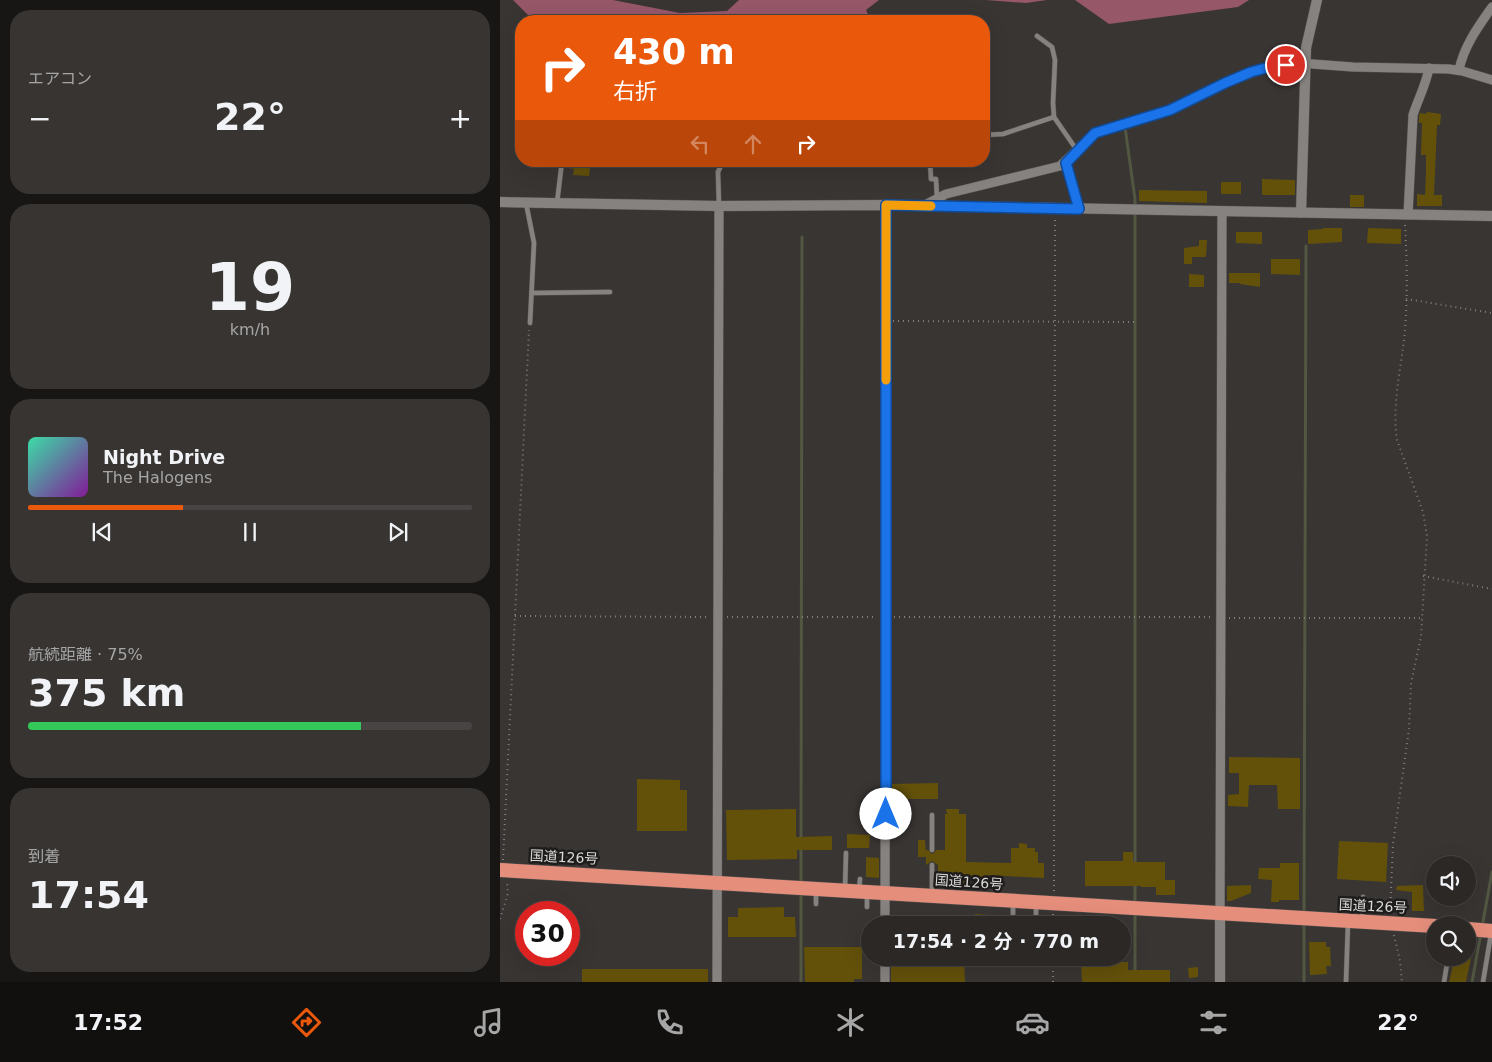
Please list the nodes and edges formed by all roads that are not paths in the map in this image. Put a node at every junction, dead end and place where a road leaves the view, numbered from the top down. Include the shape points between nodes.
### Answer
1 (1317, 0) edge
2 (1492, 7) edge
3 (1036, 36) dead end
4 (1306, 63) junction
5 (1429, 68) junction
6 (1460, 70) junction
7 (1492, 80) edge
8 (1054, 117) junction
9 (990, 135) edge
10 (1077, 151) junction
11 (1066, 163) junction
12 (561, 167) edge
13 (720, 167) edge
14 (930, 167) edge
15 (937, 198) junction
16 (500, 202) edge
17 (526, 202) junction
18 (557, 203) junction
19 (886, 205) junction
20 (719, 206) junction
21 (923, 206) junction
22 (1079, 209) junction
23 (1222, 212) junction
24 (1302, 213) junction
25 (1407, 215) junction
26 (1492, 216) edge
27 (610, 292) dead end
28 (532, 293) junction
29 (530, 323) road end
30 (932, 815) dead end
31 (932, 850) dead end
32 (846, 853) dead end
33 (932, 865) dead end
34 (503, 870) edge
35 (718, 884) junction
36 (858, 888) junction
37 (816, 889) junction
38 (885, 893) junction
39 (932, 896) junction
40 (1363, 897) dead end
41 (816, 904) dead end
42 (867, 907) dead end
43 (1220, 914) junction
44 (885, 916) edge
45 (1355, 921) junction
46 (1426, 925) edge
47 (1476, 930) edge
48 (1492, 932) edge
49 (885, 966) edge
50 (1447, 966) edge
51 (718, 982) edge
52 (885, 982) edge
53 (1220, 982) edge
54 (1346, 982) edge
55 (1444, 982) edge
56 (1483, 982) edge

1 - 4 street via 1306,48
2 - 6 street via 1468,43
3 - 8 lane via 1052,47 1055,60
4 - 5 street
4 - 10 street via 1251,72 1170,110 1095,133
4 - 24 street
5 - 6 street
5 - 25 street via 1413,115
6 - 7 street
8 - 9 lane via 1003,134
8 - 10 lane
10 - 11 street
11 - 15 street
11 - 22 lane
12 - 18 lane
13 - 20 lane
14 - 15 lane via 931,179 936,179
15 - 21 street
16 - 17 street
17 - 18 street
17 - 28 lane via 534,243
18 - 20 street
19 - 20 street
19 - 21 street
19 - 38 street
20 - 35 street
21 - 22 street
22 - 23 street
23 - 24 street
23 - 43 street
24 - 25 street
25 - 26 street
27 - 28 lane
28 - 29 lane
30 - 31 lane
32 - 36 lane
33 - 39 lane
34 - 35 highway, 国道126号
35 - 37 highway, 国道126号
35 - 51 street
36 - 37 highway, 国道126号
36 - 38 highway, 国道126号
36 - 42 lane
37 - 41 lane
38 - 39 highway, 国道126号
38 - 44 street
39 - 43 highway, 国道126号 via 1013,908 1036,909 1054,903
40 - 45 lane
43 - 45 highway, 国道126号
43 - 53 street
45 - 46 highway, 国道126号
45 - 54 lane
47 - 48 highway
48 - 56 lane
49 - 52 street
50 - 55 lane

